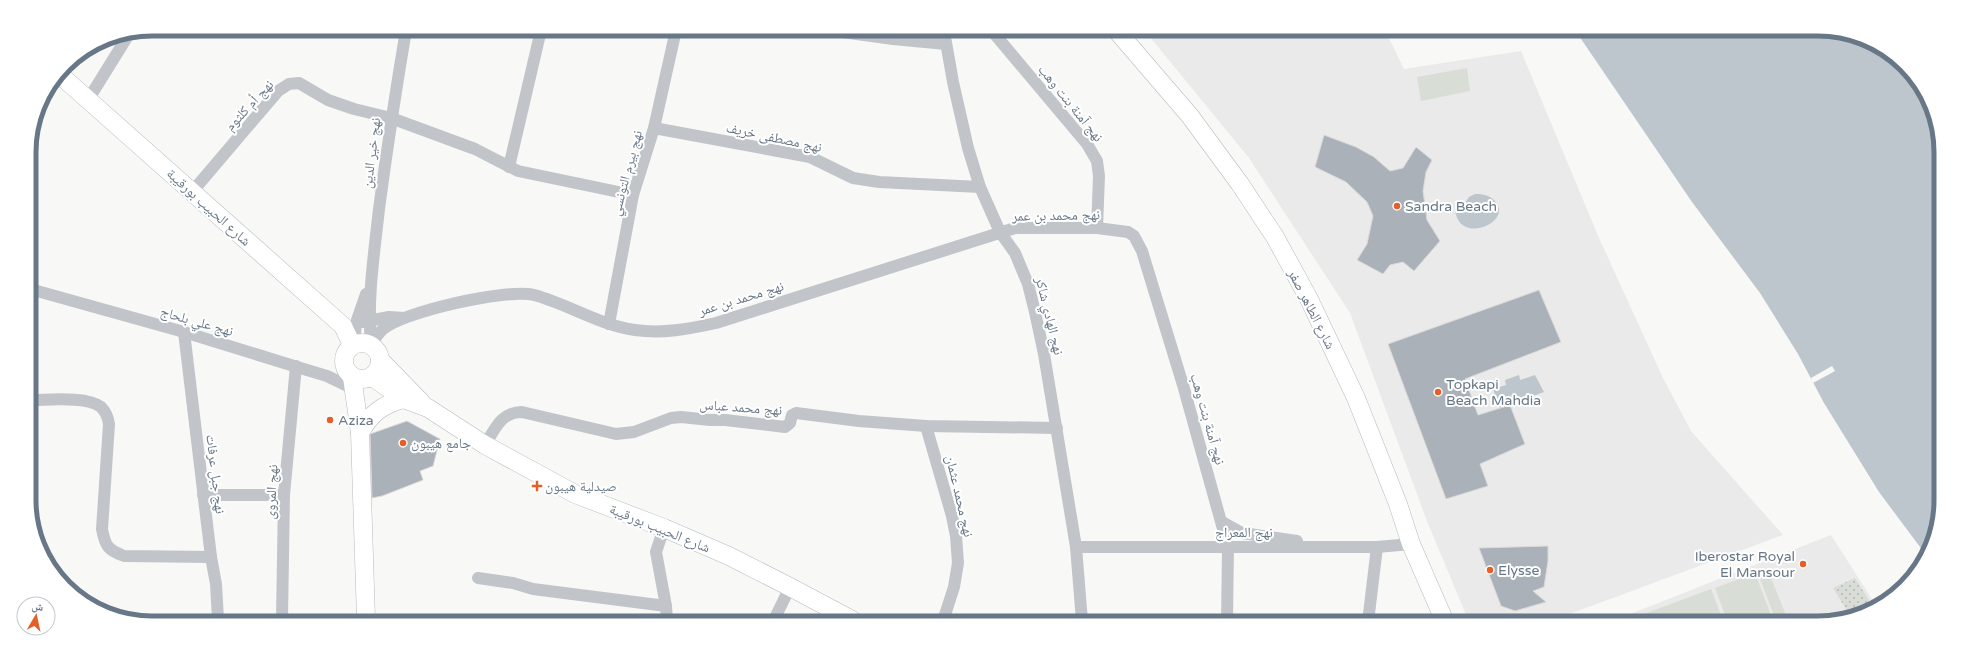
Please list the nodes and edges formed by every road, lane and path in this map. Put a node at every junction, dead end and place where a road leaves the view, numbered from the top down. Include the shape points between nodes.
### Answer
1 (405, 36) edge
2 (540, 36) edge
3 (675, 36) edge
4 (878, 36) edge
5 (945, 36) edge
6 (996, 36) edge
7 (1121, 36) edge
8 (126, 39) edge
9 (946, 44) junction
10 (63, 78) edge
11 (88, 100) junction
12 (391, 118) junction
13 (654, 128) junction
14 (509, 167) junction
15 (980, 187) junction
16 (192, 192) junction
17 (633, 195) junction
18 (1097, 228) junction
19 (1000, 232) junction
20 (1128, 232) joint
21 (370, 281) junction
22 (36, 291) edge
23 (407, 318) junction
24 (369, 321) junction
25 (609, 324) junction
26 (349, 325) junction
27 (184, 332) junction
28 (364, 349) junction
29 (296, 366) junction
30 (362, 380) junction
31 (404, 399) junction
32 (36, 400) edge
33 (428, 408) junction
34 (926, 426) junction
35 (1057, 428) junction
36 (360, 433) junction
37 (485, 445) junction
38 (203, 495) junction
39 (284, 495) junction
40 (1222, 522) junction
41 (664, 528) junction
42 (1411, 544) junction
43 (1076, 547) junction
44 (1228, 547) junction
45 (1342, 547) junction
46 (1377, 547) junction
47 (211, 557) junction
48 (478, 578) dead end
49 (790, 587) junction
50 (666, 606) junction
51 (218, 616) edge
52 (282, 616) edge
53 (366, 616) edge
54 (667, 616) edge
55 (776, 616) edge
56 (844, 616) edge
57 (945, 616) edge
58 (1082, 616) edge
59 (1227, 616) edge
60 (1369, 616) edge
61 (1442, 616) edge

1 - 12 street, نهج خير الدين
2 - 14 street
3 - 13 street, نهج بيرم التونسي
4 - 9 street
5 - 9 street, نهج الهادي شاكر
6 - 18 street, نهج آمنة بنت وهب via 1087,144 1097,161
7 - 42 main road, شارع الطاهر صفر via 1190,116 1275,237 1309,299 1356,398
8 - 11 street
9 - 15 street, نهج الهادي شاكر via 968,148
10 - 11 main road, شارع الحبيب بورقيبة
11 - 16 main road, شارع الحبيب بورقيبة
12 - 14 street, نهج أم كلثوم via 475,149
12 - 16 street, نهج أم كلثوم via 328,100 299,83 289,84 278,91
12 - 21 street, نهج خير الدين
13 - 15 street, نهج مصطفى خريف via 810,157 853,178 879,182
13 - 17 street, نهج بيرم التونسي
14 - 17 street, نهج أم كلثوم
15 - 19 street, نهج الهادي شاكر
16 - 26 main road, شارع الحبيب بورقيبة
17 - 25 street, نهج بيرم التونسي
18 - 19 street, نهج محمد بن عمر via 1015,228
18 - 20 street, نهج محمد بن عمر
19 - 25 street, نهج محمد بن عمر via 716,323 681,330 654,331
19 - 35 street, نهج الهادي شاكر via 1015,253 1028,284
20 - 40 street, نهج آمنة بنت وهب via 1134,236 1142,251
21 - 24 street, نهج خير الدين
21 - 26 street, نهج خير الدين
22 - 27 street, نهج علي بلحاج
23 - 24 street via 389,317
23 - 25 street, نهج محمد بن عمر via 467,300 517,293 554,302
23 - 28 street, نهج محمد بن عمر via 382,330
24 - 26 street
24 - 28 street, نهج خير الدين
26 - 28 main road, شارع الحبيب بورقيبة
27 - 29 street, نهج علي بلحاج
27 - 38 street, نهج جبل عرفات
28 - 30 main road via 379,369
28 - 30 main road via 345,353 344,364 345,369
28 - 33 main road, شارع الحبيب بورقيبة
29 - 30 street, نهج علي بلحاج via 327,376
29 - 39 street, نهج المروى
30 - 31 main road, شارع الحبيب بورقيبة
30 - 36 main road
31 - 33 main road, شارع الحبيب بورقيبة
31 - 36 main road via 377,410 364,424
32 - 47 street via 81,400 101,407 107,414 109,424 102,529 104,542 112,551 124,556
33 - 37 main road, شارع الحبيب بورقيبة
34 - 35 street, نهج محمد عباس
34 - 37 street, نهج محمد عباس via 796,413 785,427 681,417 671,418 634,432 616,434 515,412 503,417
34 - 57 street, نهج محمد عثمان via 956,536 958,563
35 - 43 street, نهج الهادي شاكر
36 - 53 main road
37 - 41 main road, شارع الحبيب بورقيبة via 574,494
38 - 39 street
38 - 47 street, نهج جبل عرفات
39 - 52 street, نهج المروى
40 - 44 street, نهج آمنة بنت وهب
40 - 45 street via 1242,533
41 - 49 main road, شارع الحبيب بورقيبة via 729,556
41 - 50 street via 656,552
42 - 46 street, نهج المعراج
42 - 61 main road, شارع الطاهر صفر
43 - 44 street, نهج المعراج
43 - 58 street, نهج الهادي شاكر
44 - 45 street, نهج المعراج
44 - 59 street, نهج آمنة بنت وهب
45 - 46 street, نهج المعراج
46 - 60 street
47 - 51 street, نهج جبل عرفات
48 - 50 street via 533,589
49 - 55 street
49 - 56 main road, شارع الحبيب بورقيبة
50 - 54 street

